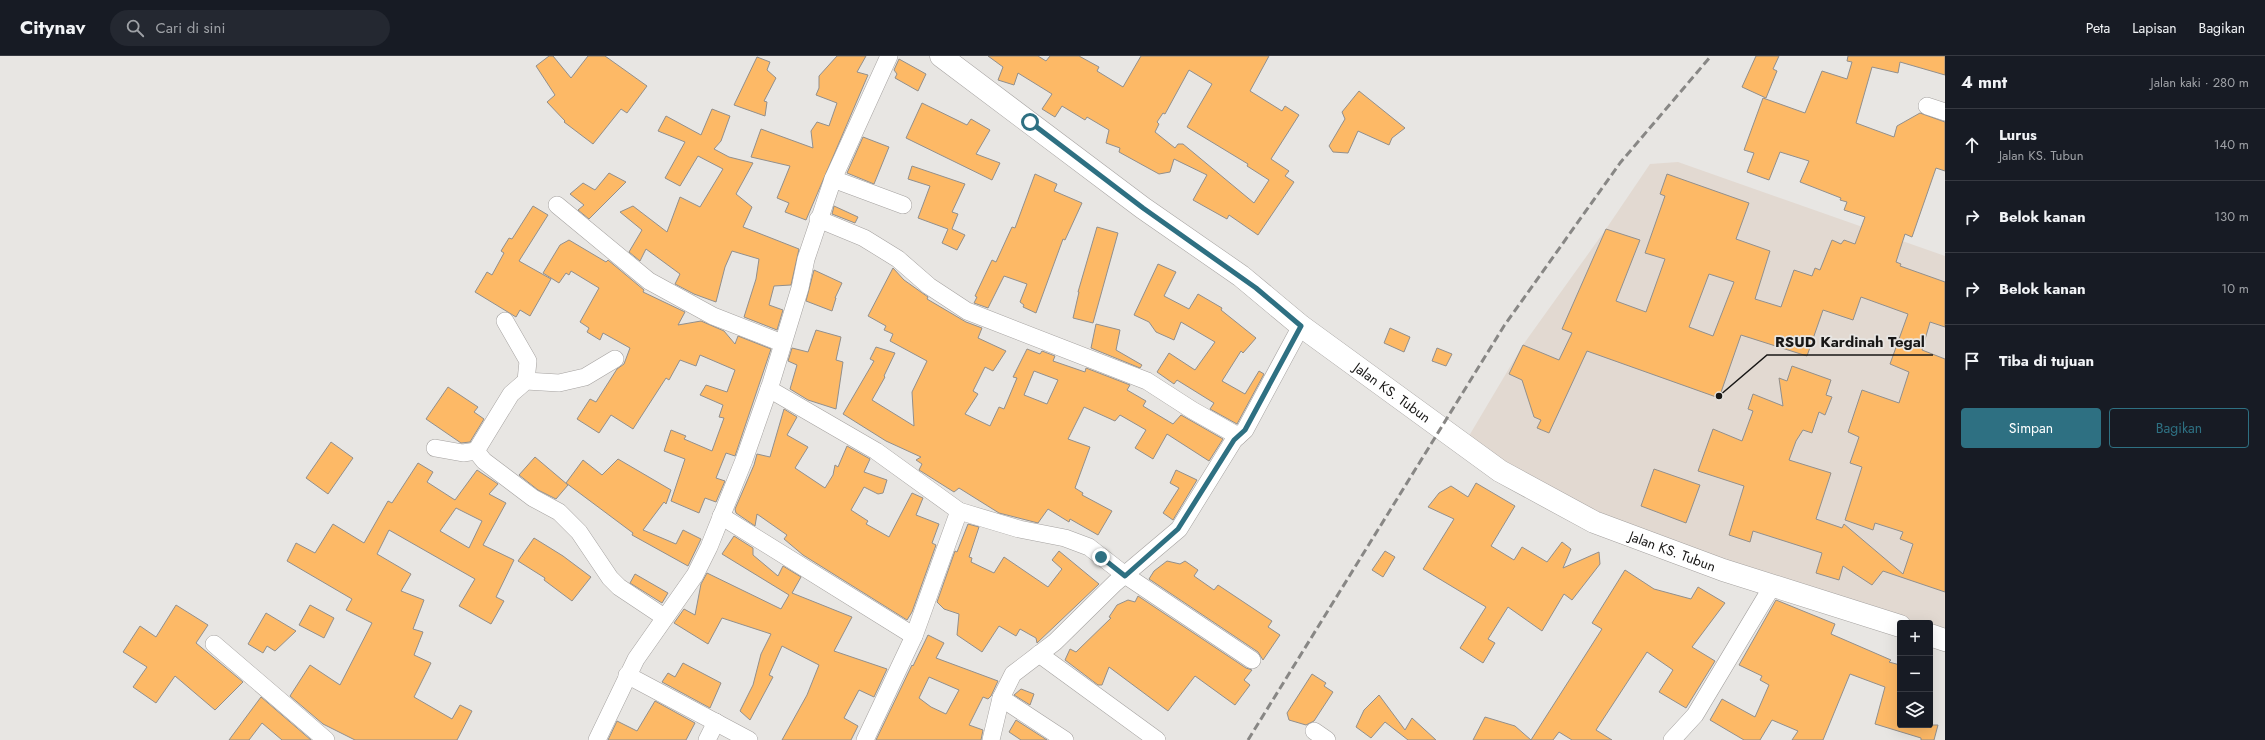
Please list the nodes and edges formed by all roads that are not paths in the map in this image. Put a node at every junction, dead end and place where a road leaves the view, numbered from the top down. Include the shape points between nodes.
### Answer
1 (889, 56) edge
2 (941, 56) edge
3 (1927, 106) dead end
4 (1945, 112) edge
5 (833, 179) junction
6 (557, 205) dead end
7 (902, 205) dead end
8 (818, 219) junction
9 (505, 321) dead end
10 (1301, 326) junction
11 (782, 343) junction
12 (615, 359) dead end
13 (526, 381) junction
14 (769, 389) junction
15 (1238, 436) junction
16 (435, 448) dead end
17 (476, 451) junction
18 (959, 511) junction
19 (721, 516) junction
20 (1125, 576) junction
21 (1773, 585) junction
22 (664, 617) junction
23 (1897, 625) edge
24 (914, 636) junction
25 (1933, 636) edge
26 (1945, 640) edge
27 (214, 644) dead end
28 (1039, 654) junction
29 (1252, 660) dead end
30 (627, 675) junction
31 (1000, 698) junction
32 (716, 722) junction
33 (326, 740) edge
34 (597, 740) edge
35 (707, 740) edge
36 (749, 740) edge
37 (865, 740) edge
38 (991, 740) edge
39 (1065, 740) edge
40 (1157, 740) edge
41 (1672, 740) edge

1 - 5 street
2 - 10 main road, Jalan KS. Tubun via 1143,208 1251,284
3 - 4 street
5 - 7 street
5 - 8 street
6 - 11 street via 649,281 713,316
8 - 11 street
8 - 15 street via 864,238 898,259 929,286 967,311 1147,382
9 - 13 street via 528,361
10 - 15 street via 1245,430
10 - 21 main road, Jalan KS. Tubun via 1500,471 1584,518 1715,567
11 - 14 street
12 - 13 street via 585,377 560,383
13 - 17 street via 512,394
14 - 18 street via 876,451
14 - 19 street
15 - 20 street via 1178,529
16 - 17 street via 463,453
17 - 22 street via 484,461 532,498 559,512 579,532 619,587
18 - 20 street via 1019,529 1065,538 1089,547
18 - 24 street
19 - 22 street via 695,575
19 - 24 street
20 - 28 street
20 - 29 street
21 - 23 main road, Jalan KS. Tubun
21 - 41 street via 1694,715
22 - 30 street
24 - 37 street
25 - 26 main road
27 - 33 street
28 - 31 street via 1013,674
28 - 40 street
30 - 32 street
30 - 34 street
31 - 38 street
31 - 39 street
32 - 35 street
32 - 36 street

